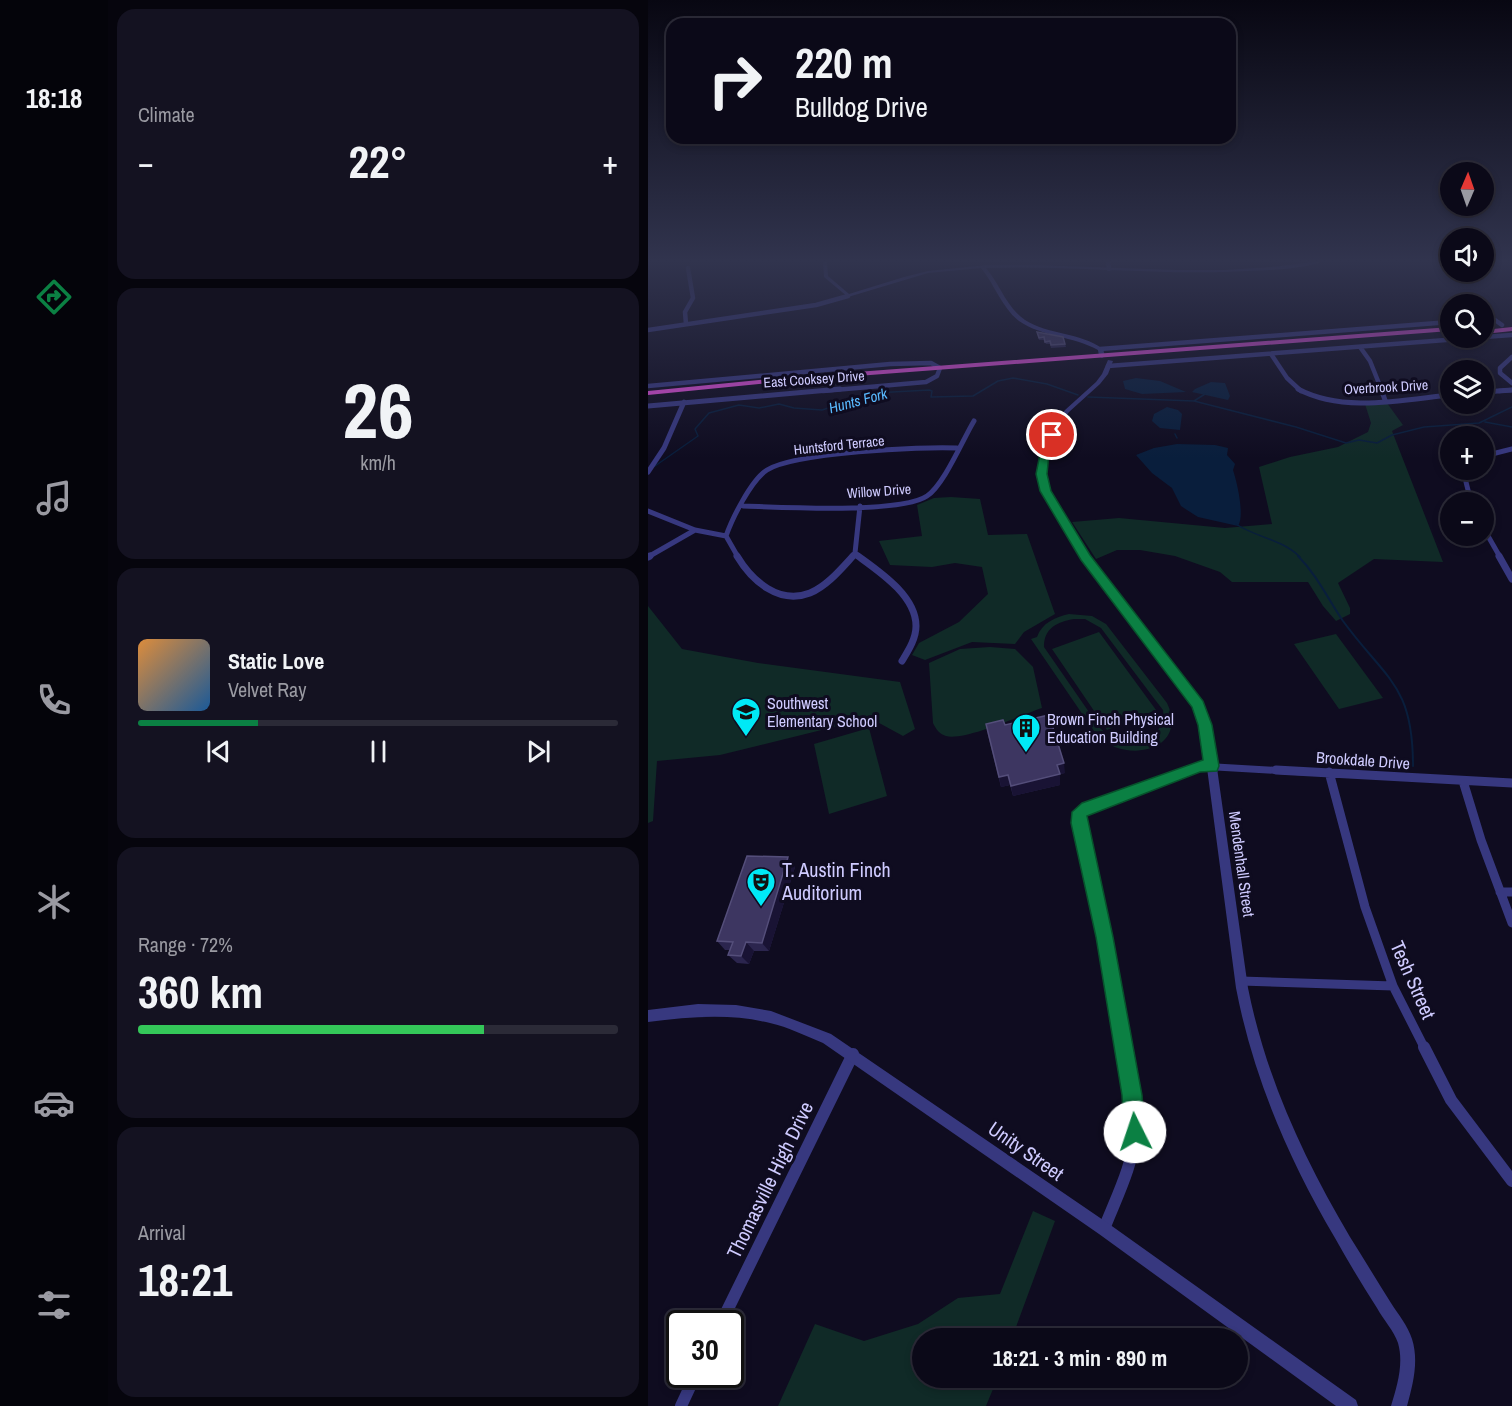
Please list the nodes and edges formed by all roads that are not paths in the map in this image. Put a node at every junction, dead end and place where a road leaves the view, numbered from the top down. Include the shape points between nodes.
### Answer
1 (663, 328) edge
2 (1042, 328) edge
3 (1396, 328) edge
4 (648, 330) edge
5 (1440, 330) edge
6 (1506, 331) edge
7 (1440, 335) edge
8 (1440, 340) edge
9 (1512, 340) edge
10 (1360, 346) junction
11 (1271, 354) junction
12 (1512, 357) edge
13 (1105, 358) junction
14 (939, 370) junction
15 (1512, 383) edge
16 (648, 386) edge
17 (1512, 390) edge
18 (1494, 391) edge
19 (648, 393) edge
20 (1440, 396) edge
21 (648, 398) edge
22 (1385, 400) junction
23 (684, 402) junction
24 (648, 406) edge
25 (974, 421) dead end
26 (957, 448) junction
27 (1512, 448) edge
28 (1494, 453) edge
29 (648, 472) edge
30 (743, 506) junction
31 (860, 506) junction
32 (648, 511) edge
33 (695, 530) junction
34 (726, 536) junction
35 (1494, 546) edge
36 (855, 553) junction
37 (648, 557) edge
38 (1512, 579) edge
39 (902, 661) dead end
40 (1212, 766) junction
41 (1329, 772) junction
42 (1463, 781) junction
43 (1512, 783) edge
44 (1500, 892) junction
45 (1512, 892) edge
46 (1512, 923) edge
47 (1241, 981) junction
48 (1393, 986) junction
49 (648, 1016) edge
50 (853, 1054) junction
51 (1512, 1181) edge
52 (1104, 1229) junction
53 (727, 1310) edge
54 (689, 1388) edge
55 (681, 1406) edge
56 (1350, 1406) edge
57 (1399, 1406) edge

1 - 4 street
2 - 13 street via 1083,340
3 - 13 street
5 - 13 highway
6 - 9 street
7 - 13 highway
8 - 10 street
10 - 11 street
10 - 22 street
11 - 13 street
11 - 22 street, Overbrook Drive via 1292,384 1314,397 1334,402
12 - 15 street via 1500,368 1500,373
13 - 14 highway
13 - 14 highway
13 - 40 street, Mendenhall Street via 1098,383 1058,423 1044,454 1042,482 1085,557 1198,705
14 - 16 street via 931,363 900,363
14 - 19 highway
14 - 21 highway
14 - 23 street, East Cooksey Drive via 933,380 926,382
17 - 18 street
20 - 22 street, Overbrook Drive
23 - 24 street, East Cooksey Drive
23 - 29 street via 664,448
25 - 26 street, Willow Drive
26 - 30 street, Huntsford Terrace via 784,463 766,471
26 - 31 street, Willow Drive via 927,496 909,503
27 - 28 street
30 - 31 street, Willow Drive
30 - 34 street, Huntsford Terrace
31 - 36 street
32 - 33 street
33 - 34 street
33 - 37 street
34 - 36 street via 743,568 769,590 789,597 819,588
35 - 38 street
36 - 39 street via 885,575 909,605 916,624
40 - 41 street, Brookdale Drive
40 - 47 street, Mendenhall Street
40 - 52 street, Brookdale Drive via 1199,766 1079,812 1132,1095 1135,1132 1129,1163
41 - 42 street, Brookdale Drive
41 - 48 street, Tesh Street via 1365,907
42 - 43 street, Brookdale Drive
42 - 44 street
44 - 45 street
44 - 46 street
47 - 48 street
47 - 57 street, Mendenhall Street via 1255,1048 1274,1107 1299,1161 1404,1338 1409,1353 1408,1378
48 - 51 street, Tesh Street via 1451,1100
49 - 50 street, Unity Street via 698,1010 771,1017 827,1038
50 - 52 street, Unity Street
50 - 53 street, Thomasville High Drive
52 - 56 street, Unity Street
54 - 55 street

